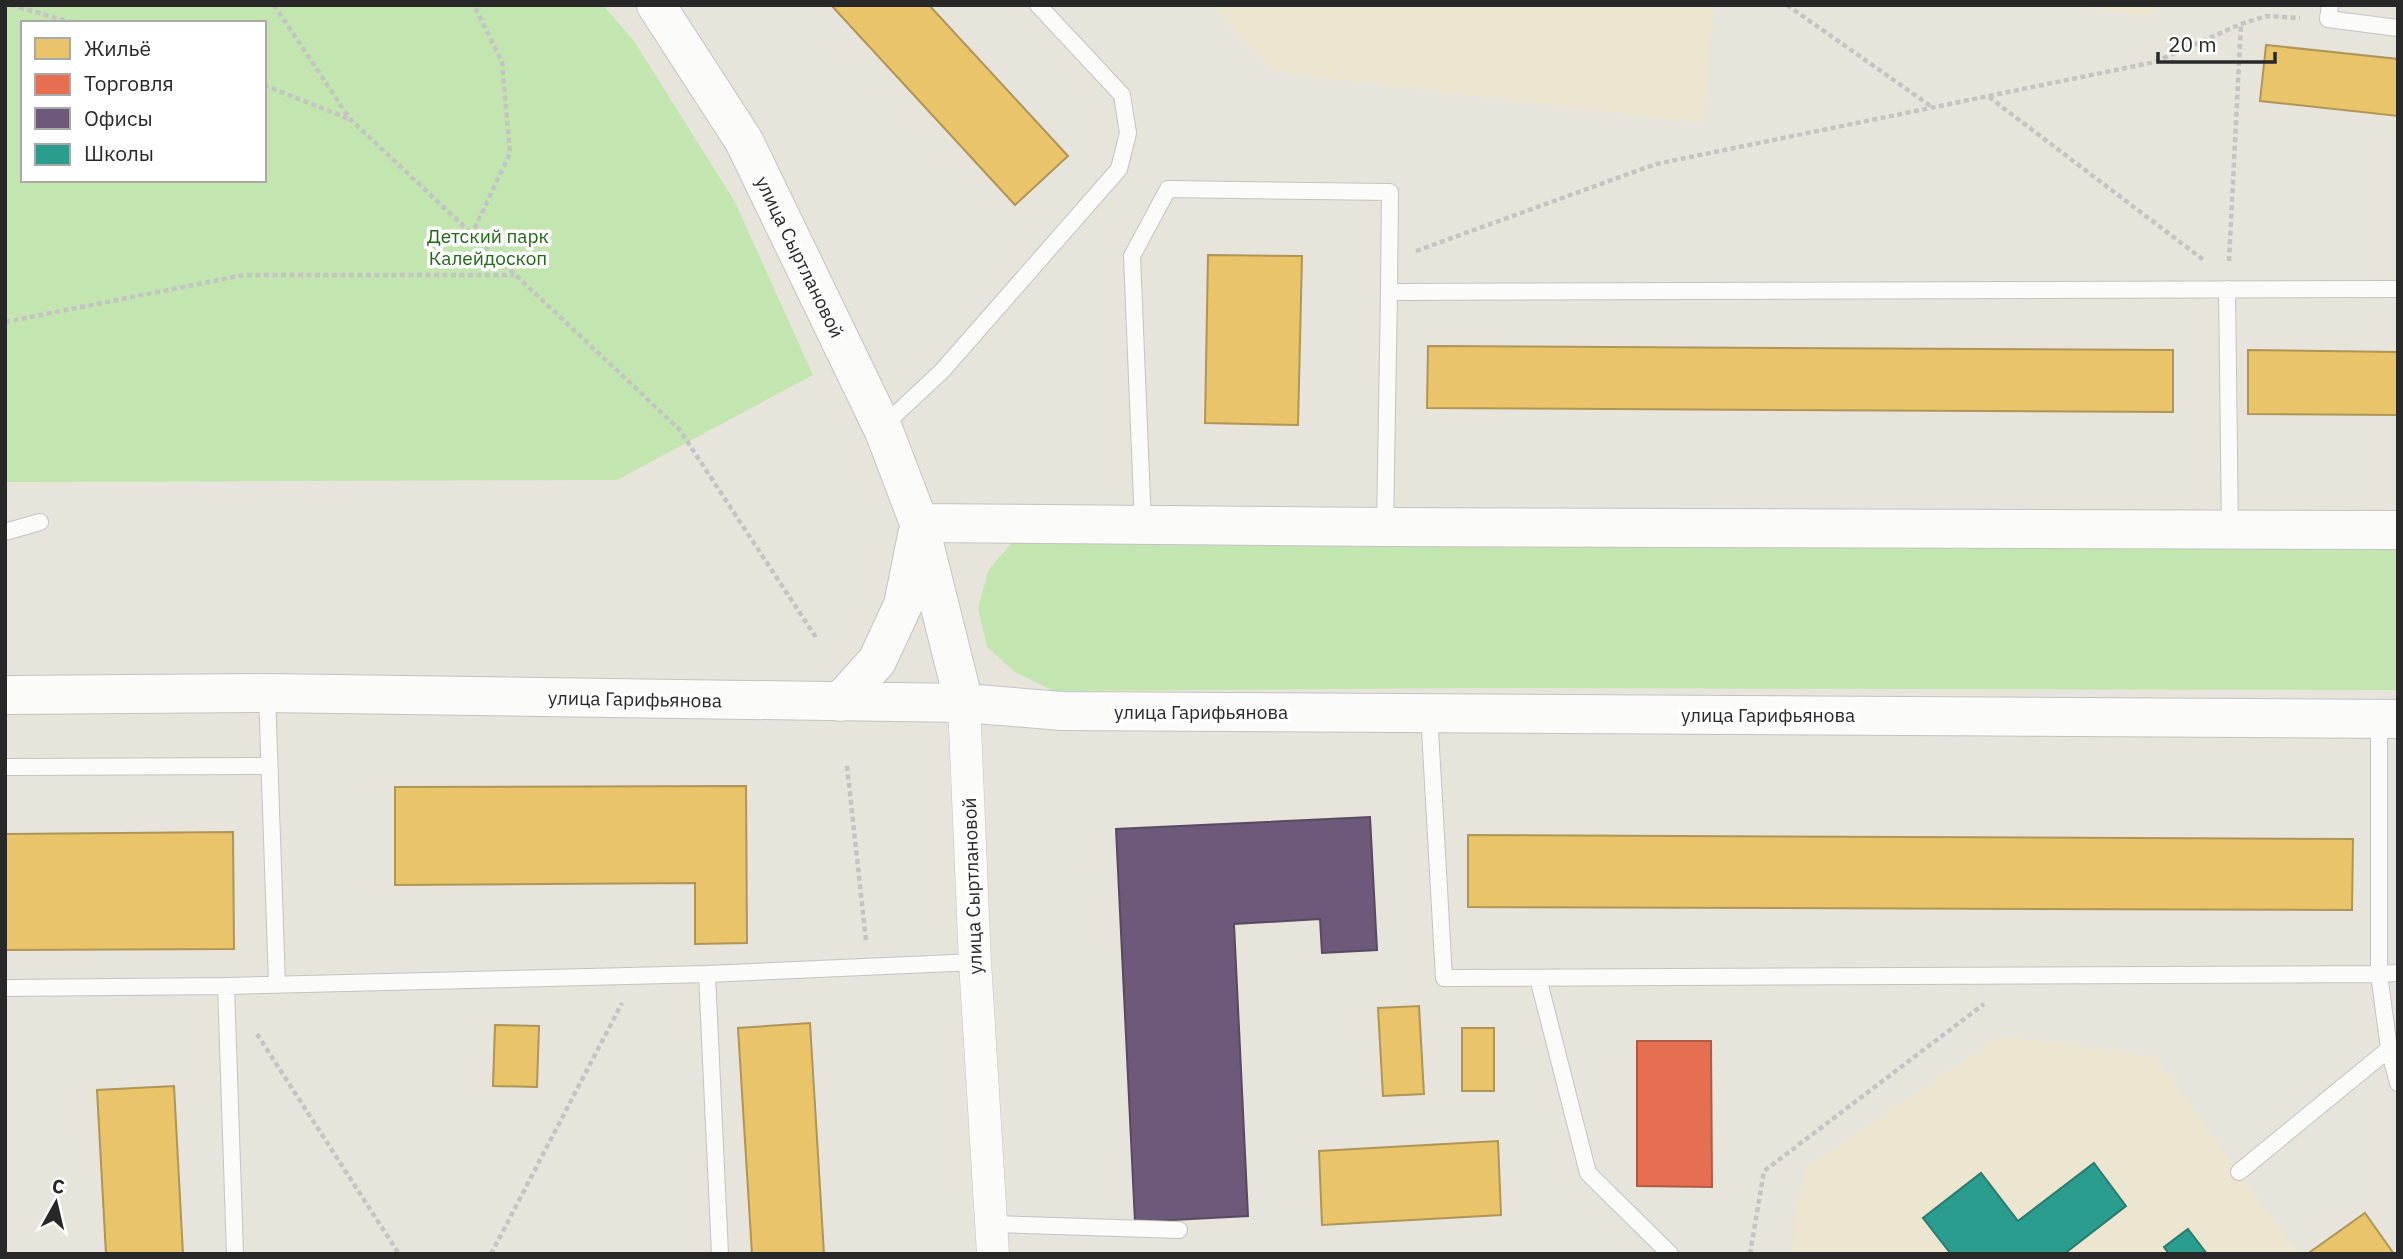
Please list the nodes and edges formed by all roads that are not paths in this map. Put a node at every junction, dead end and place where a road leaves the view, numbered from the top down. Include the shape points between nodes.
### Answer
1 (656, 5) edge
2 (1038, 5) edge
3 (2329, 12) edge
4 (2398, 28) edge
5 (2228, 284) junction
6 (2398, 289) edge
7 (1389, 292) junction
8 (882, 427) junction
9 (40, 522) dead end
10 (919, 523) junction
11 (1143, 525) junction
12 (1385, 527) junction
13 (2398, 530) edge
14 (5, 531) edge
15 (2230, 531) junction
16 (267, 693) junction
17 (5, 695) edge
18 (840, 702) junction
19 (964, 703) junction
20 (1429, 712) junction
21 (2388, 719) edge
22 (269, 766) junction
23 (5, 767) edge
24 (975, 962) junction
25 (2398, 973) edge
26 (707, 974) junction
27 (2379, 974) junction
28 (1538, 978) junction
29 (277, 984) junction
30 (226, 986) junction
31 (5, 988) edge
32 (2389, 1049) junction
33 (2398, 1083) edge
34 (2239, 1172) dead end
35 (1179, 1230) dead end
36 (992, 1239) edge
37 (235, 1254) edge
38 (720, 1254) edge
39 (1670, 1254) edge

1 - 8 street, улица Сыртлановой via 744,141
2 - 8 lane via 1122,95 1128,133 1119,169 942,371
3 - 4 lane
5 - 6 lane
5 - 7 lane
5 - 15 lane
7 - 11 lane via 1390,192 1168,189 1132,256
7 - 12 lane
8 - 10 street, улица Сыртлановой
9 - 14 lane
10 - 11 street
10 - 18 street via 903,605 877,661
10 - 19 street, улица Сыртлановой
11 - 12 street
12 - 15 street
13 - 15 street
16 - 17 street, улица Гарифьянова
16 - 18 street, улица Гарифьянова
16 - 22 lane
18 - 19 street, улица Гарифьянова
19 - 20 street, улица Гарифьянова via 1062,711
19 - 24 street, улица Сыртлановой
20 - 21 street, улица Гарифьянова
20 - 28 lane via 1444,978
21 - 27 lane
22 - 23 lane
22 - 29 lane
24 - 26 lane
24 - 36 street, улица Сыртлановой
25 - 27 lane
26 - 29 lane
26 - 38 lane
27 - 28 lane
27 - 32 lane
28 - 39 lane via 1588,1173
29 - 30 lane
30 - 31 lane
30 - 37 lane
32 - 33 lane
32 - 34 lane
35 - 36 lane

